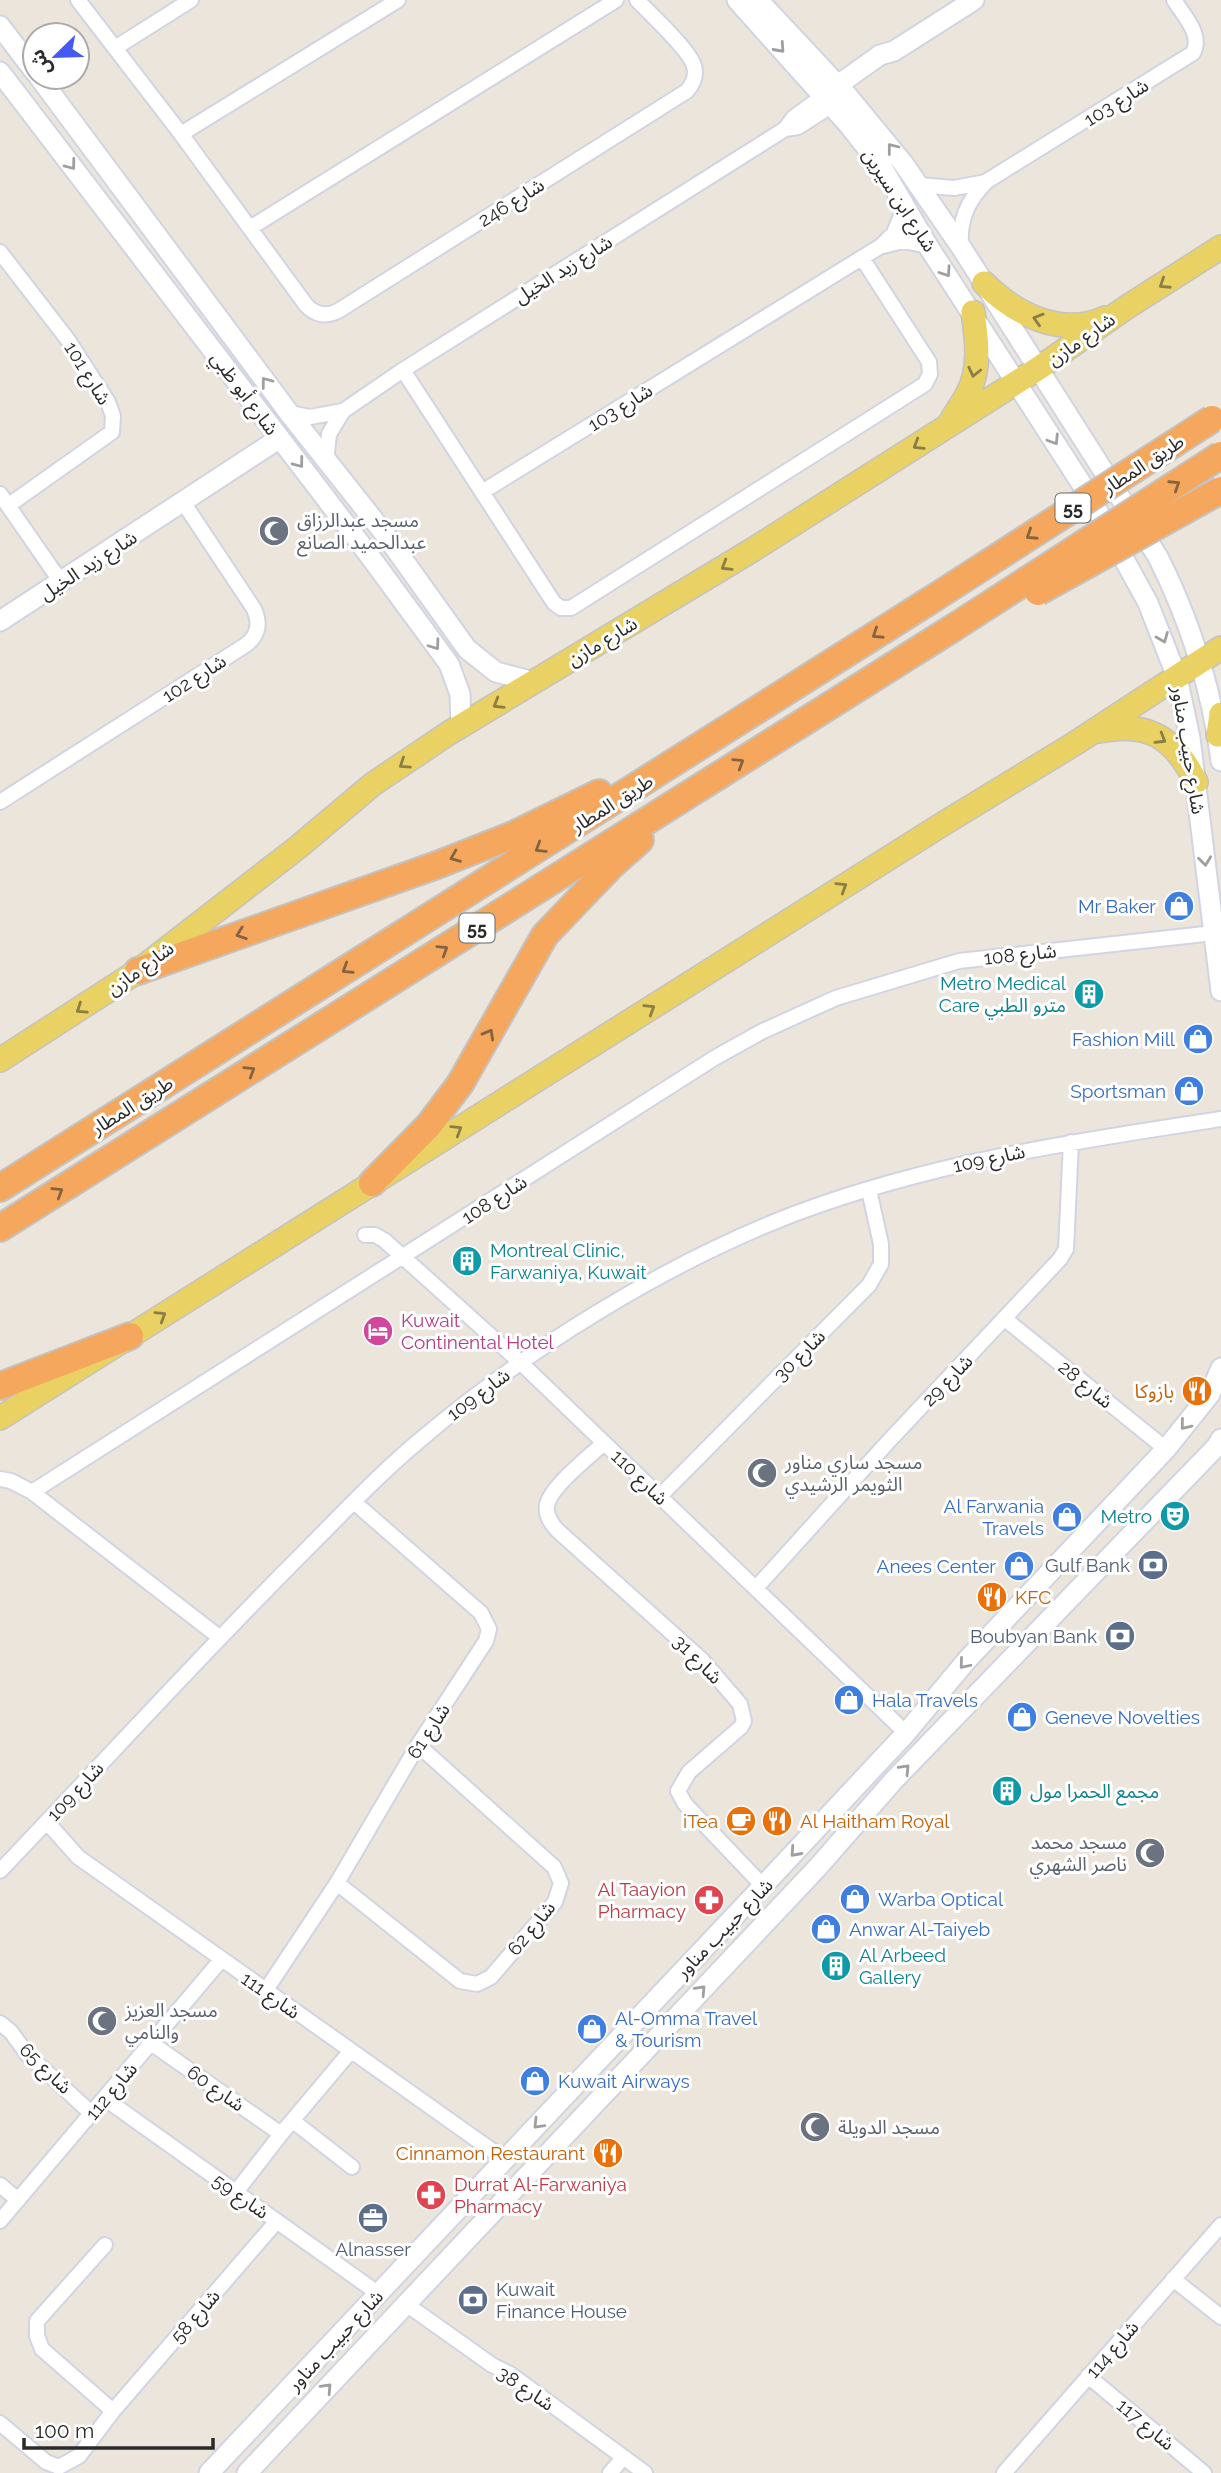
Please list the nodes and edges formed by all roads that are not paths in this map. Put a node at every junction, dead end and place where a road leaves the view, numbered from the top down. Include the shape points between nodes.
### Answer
1 (78, 0) edge
2 (191, 0) edge
3 (398, 0) edge
4 (616, 0) edge
5 (637, 0) edge
6 (737, 0) edge
7 (758, 0) edge
8 (973, 0) edge
9 (1174, 0) edge
10 (0, 26) edge
11 (115, 48) junction
12 (21, 54) edge
13 (0, 72) edge
14 (42, 91) edge
15 (49, 91) edge
16 (834, 96) junction
17 (23, 102) junction
18 (64, 111) junction
19 (43, 129) junction
20 (181, 134) junction
21 (919, 185) junction
22 (982, 186) junction
23 (905, 205) junction
24 (250, 228) junction
25 (881, 246) junction
26 (929, 246) junction
27 (961, 247) junction
28 (1221, 247) edge
29 (0, 252) edge
30 (862, 258) junction
31 (984, 283) junction
32 (1127, 307) junction
33 (973, 312) junction
34 (1039, 368) junction
35 (403, 370) junction
36 (1017, 382) junction
37 (343, 411) junction
38 (289, 413) junction
39 (1218, 415) edge
40 (948, 426) junction
41 (280, 438) junction
42 (1221, 455) edge
43 (327, 462) junction
44 (1221, 490) edge
45 (482, 492) junction
46 (4, 499) edge
47 (183, 502) junction
48 (384, 533) junction
49 (366, 551) junction
50 (61, 582) junction
51 (0, 621) edge
52 (958, 631) junction
53 (1221, 648) edge
54 (1200, 662) junction
55 (1177, 677) junction
56 (534, 682) junction
57 (1219, 724) edge
58 (461, 726) junction
59 (717, 736) junction
60 (1074, 744) junction
61 (1221, 761) edge
62 (1196, 782) junction
63 (700, 788) junction
64 (0, 802) edge
65 (1214, 933) junction
66 (138, 971) junction
67 (1221, 991) edge
68 (0, 1060) edge
69 (1221, 1119) edge
70 (1071, 1142) junction
71 (372, 1183) junction
72 (0, 1188) edge
73 (869, 1190) junction
74 (0, 1228) edge
75 (365, 1235) dead end
76 (402, 1258) junction
77 (1006, 1319) junction
78 (130, 1336) junction
79 (520, 1362) junction
80 (1221, 1368) edge
81 (0, 1386) edge
82 (0, 1418) edge
83 (1221, 1439) edge
84 (604, 1443) junction
85 (1166, 1448) junction
86 (0, 1479) edge
87 (32, 1492) junction
88 (660, 1496) junction
89 (1121, 1496) junction
90 (354, 1502) junction
91 (1146, 1519) junction
92 (1094, 1524) junction
93 (1121, 1546) junction
94 (755, 1588) junction
95 (219, 1637) junction
96 (906, 1733) junction
97 (418, 1745) junction
98 (858, 1783) junction
99 (874, 1804) junction
100 (47, 1822) junction
101 (0, 1871) edge
102 (337, 1883) junction
103 (764, 1886) junction
104 (221, 1960) junction
105 (266, 1990) junction
106 (0, 2023) edge
107 (627, 2030) junction
108 (653, 2042) junction
109 (151, 2043) junction
110 (350, 2052) junction
111 (104, 2098) junction
112 (92, 2113) junction
113 (293, 2122) junction
114 (281, 2134) junction
115 (504, 2159) junction
116 (352, 2167) dead end
117 (0, 2185) edge
118 (236, 2192) junction
119 (18, 2200) junction
120 (0, 2221) edge
121 (277, 2221) junction
122 (1221, 2225) edge
123 (105, 2245) dead end
124 (1173, 2279) junction
125 (379, 2294) junction
126 (406, 2304) junction
127 (1221, 2317) edge
128 (1088, 2376) junction
129 (280, 2398) junction
130 (113, 2411) junction
131 (297, 2420) junction
132 (0, 2423) edge
133 (623, 2458) junction
134 (209, 2473) edge
135 (247, 2473) edge
136 (610, 2473) edge
137 (645, 2473) edge
138 (1004, 2473) edge
139 (1204, 2473) edge

1 - 11 street
2 - 11 street
3 - 20 street
4 - 24 street
5 - 24 street, شارع 246 via 691,58 695,78 687,92 338,311 320,314 306,306
6 -> 16 street, شارع ابن سيرين
7 - 16 street, شارع ابن سيرين
8 - 16 street, شارع زيد الخيل via 894,51 880,55
9 - 22 street, شارع 103 via 1196,37 1193,53
10 - 12 street, شارع أبو ظبي
11 - 20 street
13 - 17 street, شارع أبو ظبي
14 - 17 street via 39,100
15 - 18 street, شارع أبو ظبي
21 -> 16 street, شارع ابن سيرين via 886,141
16 - 23 street, شارع ابن سيرين
16 - 35 street, شارع زيد الخيل
17 - 19 street, شارع أبو ظبي
18 - 19 street via 48,113
38 -> 18 street, شارع أبو ظبي
19 -> 41 street, شارع أبو ظبي
20 - 24 street
21 - 22 street, شارع 103
21 - 27 street, شارع ابن سيرين
22 - 27 street via 965,211
23 - 25 street, شارع 103 via 894,233
23 - 26 street, شارع ابن سيرين
25 - 26 street, شارع 103 via 903,241
25 - 30 street, شارع 103
26 -> 33 street, شارع ابن سيرين
27 - 31 street, شارع ابن سيرين
28 -> 32 main road, شارع مازن
29 - 46 street, شارع 101 via 68,340 113,416 112,432
30 - 45 street, شارع 103
30 - 45 street via 929,362 925,384 575,606 566,609 554,603
32 -> 31 main road via 1100,320 1071,325 1046,322 1002,301
31 - 34 street, شارع ابن سيرين
32 - 34 main road, شارع مازن
33 - 36 street, شارع ابن سيرين
33 -> 40 main road via 978,355 975,376
34 - 36 main road, شارع مازن
34 - 54 street, شارع حبيب مناور via 1157,557
35 - 37 street, شارع زيد الخيل
35 - 45 street
36 - 40 main road, شارع مازن
36 -> 55 street, شارع حبيب مناور via 1129,565
37 - 38 street, شارع زيد الخيل via 310,417
37 - 43 street via 329,434
38 - 43 street, شارع أبو ظبي
39 -> 59 highway, طريق المطار / 55, bridge
40 -> 56 main road, شارع مازن
41 - 47 street, شارع زيد الخيل
41 -> 49 street, شارع أبو ظبي
52 -> 42 highway, طريق المطار / 55, bridge
43 - 48 street, شارع أبو ظبي
44 - 52 highway, bridge
46 - 50 street
47 - 50 street, شارع زيد الخيل
47 - 64 street, شارع 102 via 254,609 258,620 253,638
48 - 49 street via 382,545
48 - 56 street, شارع أبو ظبي via 472,654 496,672
49 -> 58 street, شارع أبو ظبي via 449,664 460,694
50 - 51 street, شارع زيد الخيل
63 -> 52 highway, طريق المطار / 55
53 - 54 main road
54 - 55 main road
54 - 57 street, شارع حبيب مناور
55 - 60 main road
55 - 62 street, شارع حبيب مناور
56 -> 58 main road, شارع مازن
57 - 61 street, شارع حبيب مناور
58 -> 66 main road, شارع مازن via 373,785
59 -> 66 highway via 513,835
59 -> 72 highway, طريق المطار / 55
60 -> 62 main road via 1096,731 1145,730 1167,742 1185,760
71 -> 60 main road
62 -> 65 street, شارع حبيب مناور
71 -> 63 highway via 429,1125 460,1084 545,935 612,865
74 -> 63 highway, طريق المطار / 55
65 - 67 street, شارع حبيب مناور
65 - 76 street, شارع 108 via 959,961 836,998 716,1056
66 -> 68 main road, شارع مازن
69 - 70 street, شارع 109
70 - 73 street, شارع 109 via 973,1161
70 - 77 street, شارع 29 via 1066,1249
78 -> 71 main road
73 - 79 street, شارع 109 via 794,1214 723,1245 586,1319
73 - 88 street, شارع 30 via 881,1264 869,1285
75 - 76 street, شارع 110 via 384,1240
76 - 79 street, شارع 110
76 - 87 street, شارع 108
77 - 85 street, شارع 28
77 - 94 street, شارع 29
78 - 81 highway
78 - 82 main road
79 - 84 street, شارع 110
79 - 90 street, شارع 109 via 417,1442
80 -> 85 street, شارع حبيب مناور via 1210,1394
83 - 91 street, شارع حبيب مناور
84 - 88 street, شارع 110
84 - 103 street, شارع 31 via 552,1493 547,1514 557,1530 702,1660 740,1704 741,1727 689,1772 678,1791 685,1804
85 - 89 street, شارع حبيب مناور
86 - 87 street
87 - 95 street
88 - 94 street, شارع 110
89 - 91 street via 1127,1513
89 - 92 street, شارع حبيب مناور
90 - 95 street, شارع 109
90 - 97 street, شارع 61 via 481,1612 489,1629 486,1641
91 - 93 street, شارع حبيب مناور
92 - 93 street via 1118,1532
92 -> 96 street, شارع حبيب مناور
99 -> 93 street, شارع حبيب مناور
94 - 96 street, شارع 110
95 - 100 street, شارع 109
96 - 98 street, شارع حبيب مناور
97 - 102 street, شارع 61
97 - 102 street, شارع 62 via 554,1867 561,1883 555,1902 491,1977 477,1984 460,1981
98 - 99 street via 854,1791 858,1799
98 -> 103 street, شارع حبيب مناور
108 -> 99 street, شارع حبيب مناور
100 - 101 street, شارع 109
100 - 104 street, شارع 111 via 78,1857
102 - 105 street, شارع 61
103 - 107 street, شارع حبيب مناور
104 - 105 street, شارع 111
104 - 109 street, شارع 112
105 - 110 street, شارع 111
106 - 112 street, شارع 65
107 - 108 street via 645,2028
107 -> 115 street, شارع حبيب مناور
108 - 126 street, شارع حبيب مناور
109 - 111 street, شارع 112
109 - 114 street, شارع 60
110 - 113 street
110 - 115 street, شارع 111
111 - 112 street, شارع 112
111 - 118 street, شارع 59
112 - 119 street, شارع 112
113 - 114 street
113 - 116 street
114 - 118 street
115 - 125 street, شارع حبيب مناور
117 - 119 street
118 - 121 street, شارع 59
119 - 120 street, شارع 112
121 - 125 street, شارع 59
121 - 130 street, شارع 58
122 - 124 street, شارع 114
123 - 130 street via 37,2321 37,2336 42,2349
124 - 127 street
124 - 128 street, شارع 114
125 - 129 street, شارع حبيب مناور
131 -> 126 street, شارع حبيب مناور
126 - 133 street, شارع 38
128 - 138 street, شارع 114
128 - 139 street, شارع 117
129 - 131 street via 297,2394
129 - 134 street, شارع حبيب مناور
130 - 132 street, شارع 58 via 79,2456 59,2467 46,2462
131 - 135 street, شارع حبيب مناور
133 - 136 street
133 - 137 street, شارع 38

